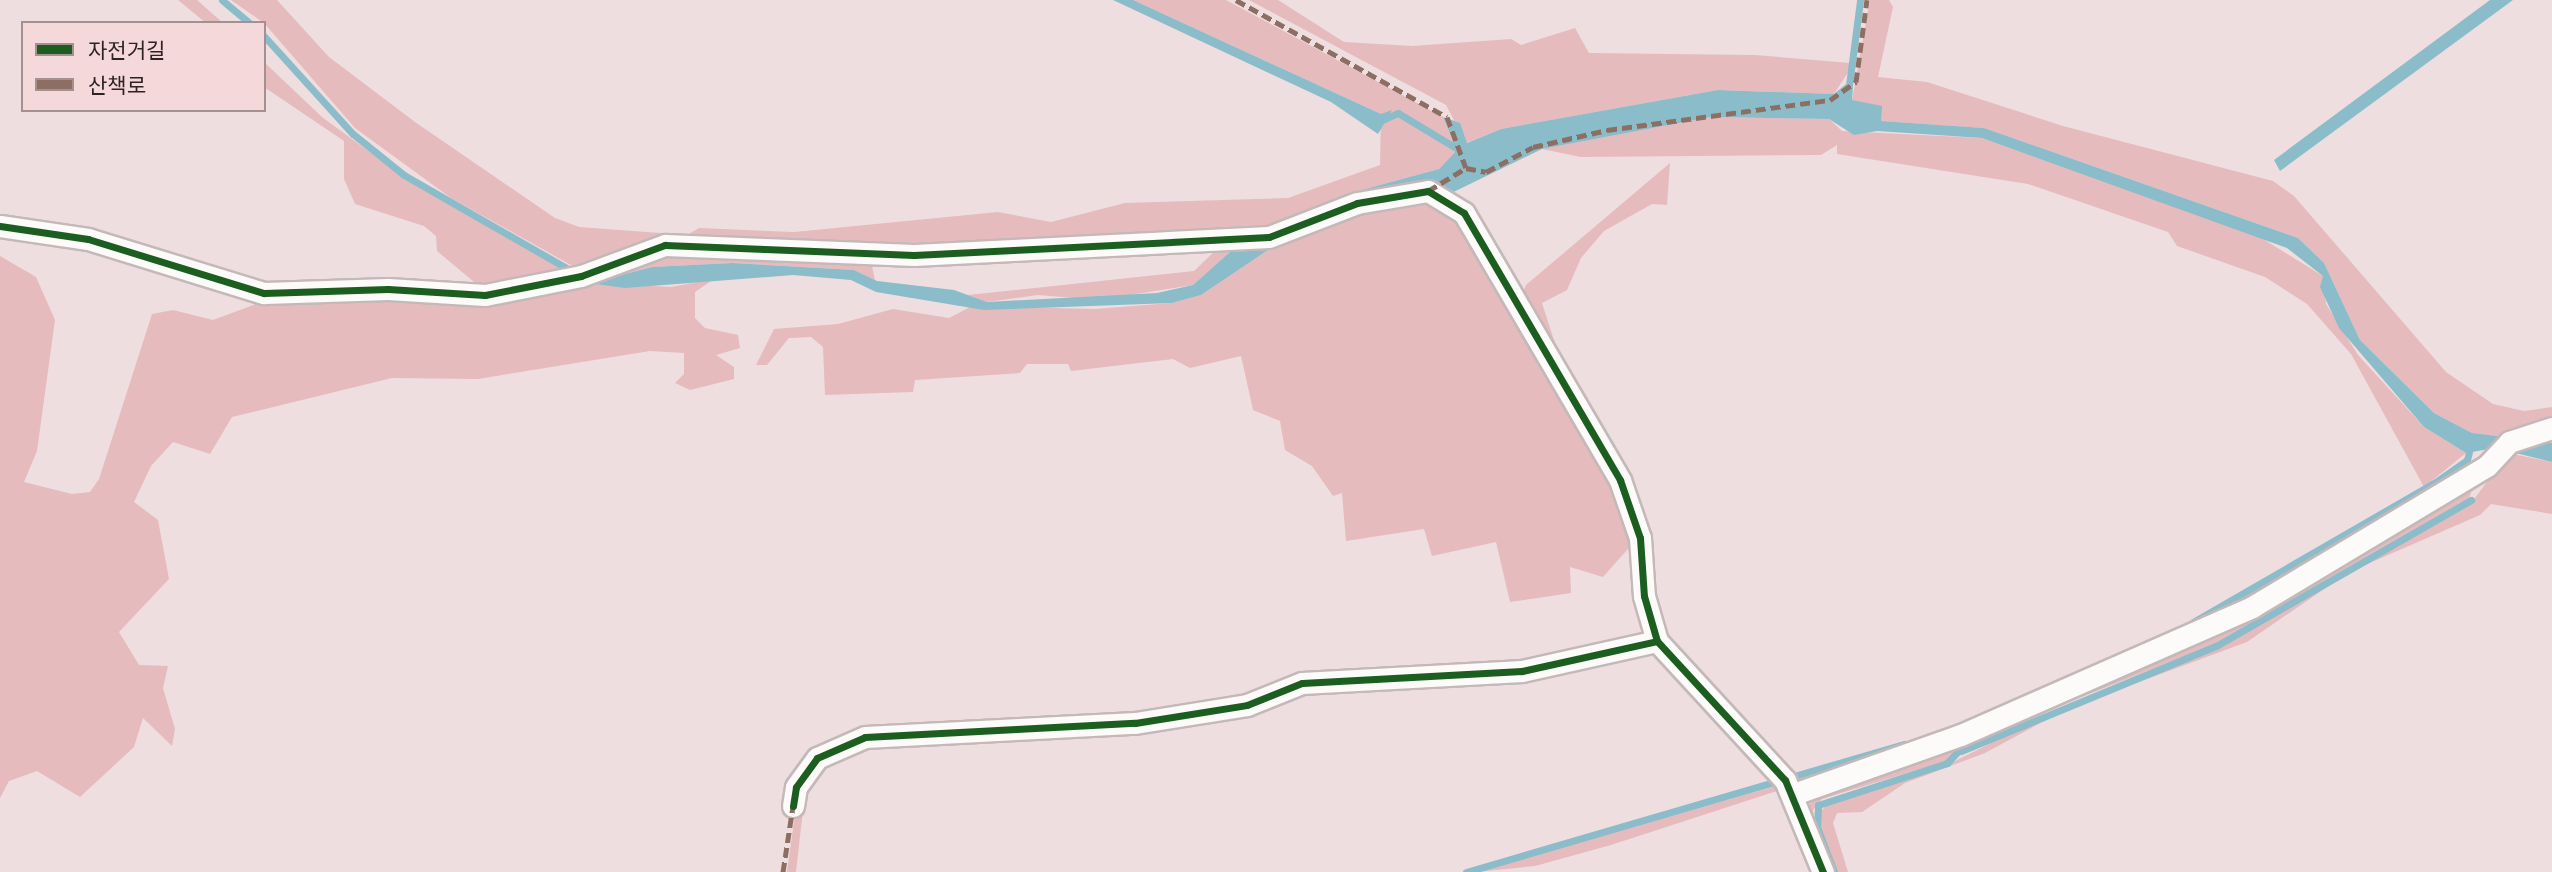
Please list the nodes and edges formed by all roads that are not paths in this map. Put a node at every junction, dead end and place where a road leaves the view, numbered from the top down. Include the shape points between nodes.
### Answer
1 (0, 226) edge
2 (2552, 428) edge
3 (1657, 641) junction
4 (1794, 794) junction
5 (793, 806) dead end
6 (1823, 872) edge

1 - 3 street via 88,239 264,293 388,289 485,295 581,276 664,246 914,255 1269,237 1357,203 1428,191 1464,213 1619,480 1640,538 1644,596
2 - 4 street via 2509,442 2487,466 2252,607 1961,735
3 - 4 street
3 - 5 street via 1522,671 1302,683 1247,705 1135,723 865,737 817,758 796,787
4 - 6 street

